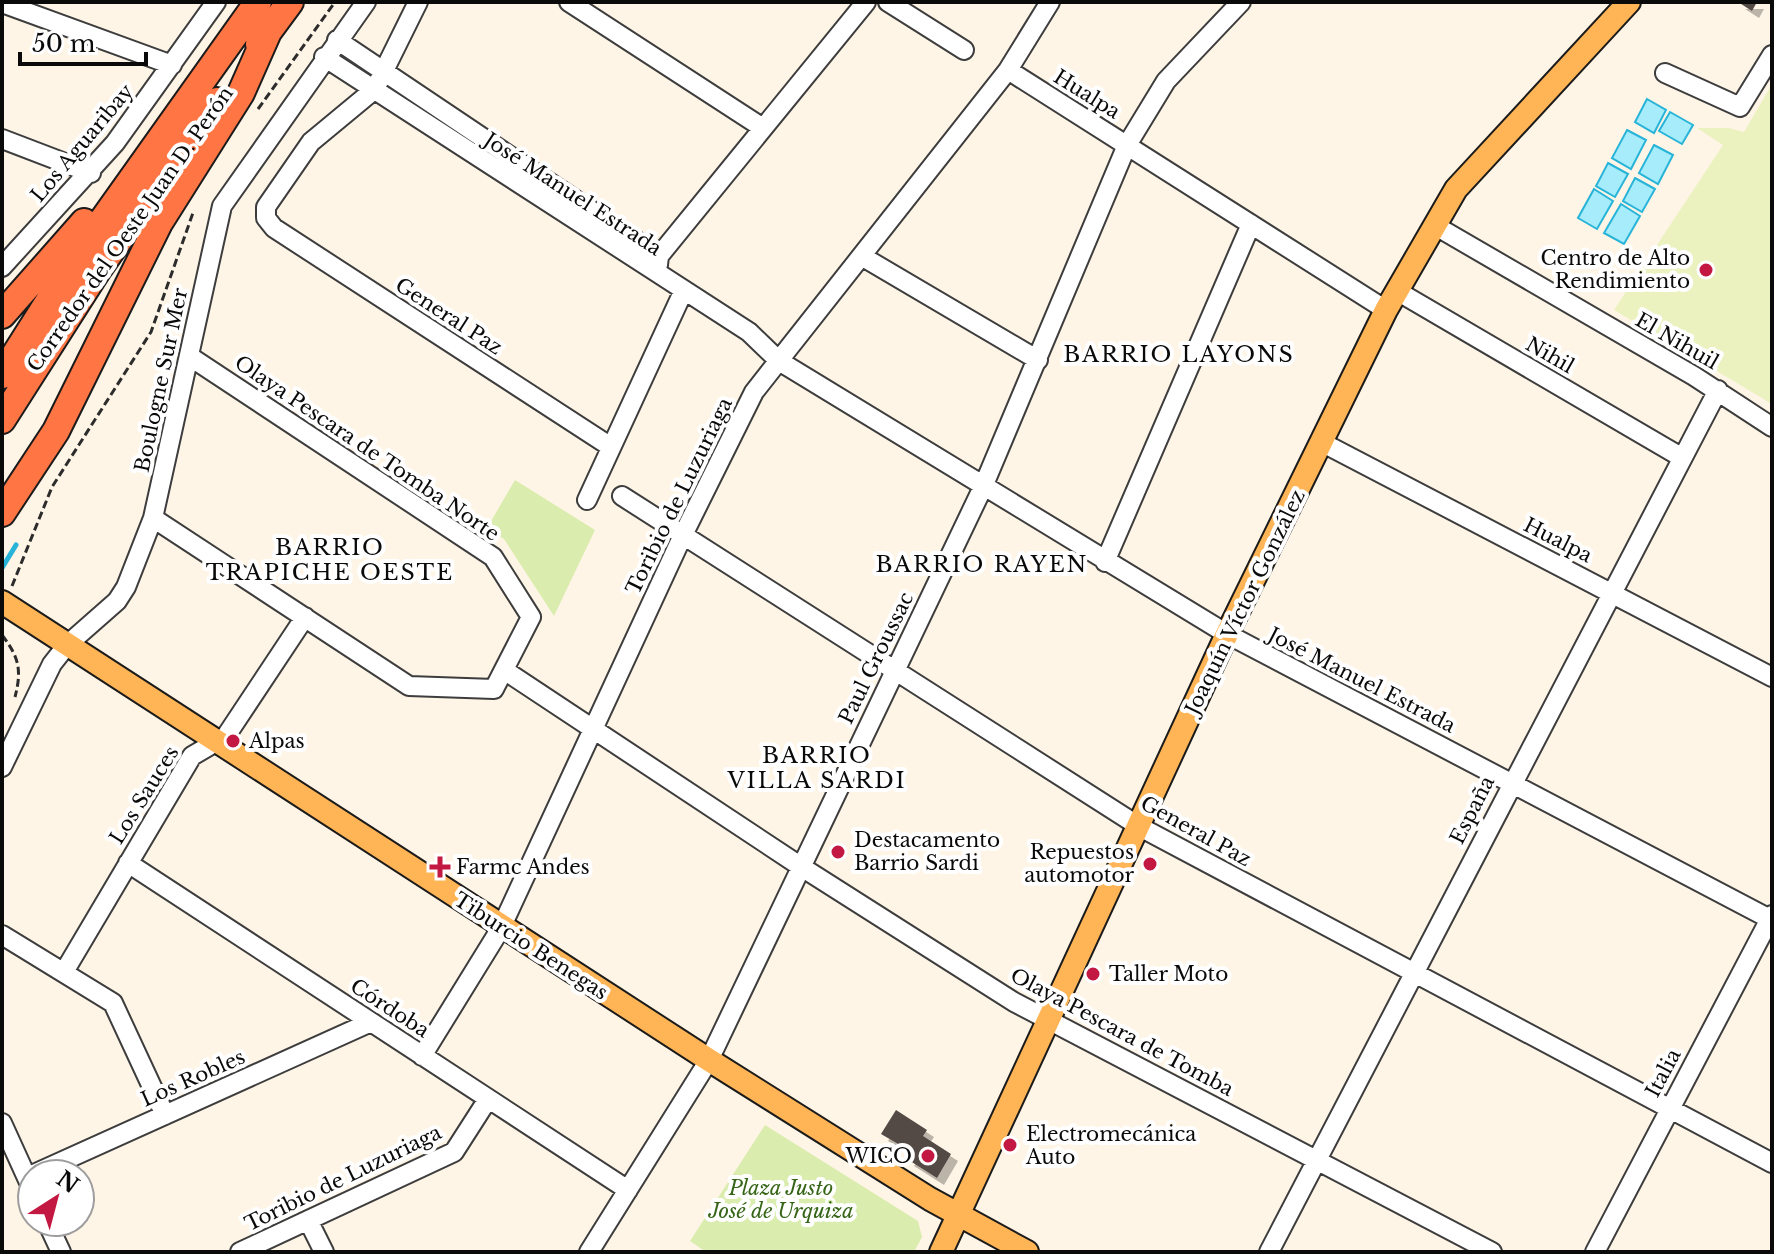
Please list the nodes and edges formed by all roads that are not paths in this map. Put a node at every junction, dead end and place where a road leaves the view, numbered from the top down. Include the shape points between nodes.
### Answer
1 (216, 2) edge
2 (258, 2) edge
3 (290, 2) edge
4 (366, 2) edge
5 (418, 2) edge
6 (569, 2) edge
7 (866, 2) edge
8 (888, 2) edge
9 (1050, 2) edge
10 (1241, 2) edge
11 (1629, 2) edge
12 (2, 3) edge
13 (268, 32) junction
14 (337, 40) junction
15 (964, 50) dead end
16 (1772, 55) edge
17 (324, 57) junction
18 (172, 65) junction
19 (1008, 70) junction
20 (385, 72) junction
21 (1665, 73) dead end
22 (375, 89) junction
23 (176, 117) junction
24 (763, 128) junction
25 (2, 139) edge
26 (1127, 145) junction
27 (91, 173) junction
28 (1251, 224) junction
29 (1434, 225) junction
30 (659, 256) junction
31 (863, 257) junction
32 (2, 267) edge
33 (657, 276) junction
34 (683, 292) junction
35 (1392, 300) junction
36 (2, 315) edge
37 (189, 356) junction
38 (1038, 360) junction
39 (779, 361) junction
40 (2, 375) edge
41 (1718, 390) junction
42 (2, 420) edge
43 (1772, 427) edge
44 (1323, 443) junction
45 (611, 447) junction
46 (1681, 457) junction
47 (983, 487) junction
48 (622, 496) dead end
49 (587, 500) dead end
50 (2, 513) edge
51 (153, 518) junction
52 (683, 535) junction
53 (1105, 562) junction
54 (1610, 592) junction
55 (3, 603) edge
56 (305, 617) junction
57 (1227, 634) junction
58 (67, 645) junction
59 (504, 670) junction
60 (894, 671) junction
61 (1772, 677) edge
62 (592, 729) junction
63 (216, 743) junction
64 (2, 767) edge
65 (1511, 782) junction
66 (1140, 827) junction
67 (128, 863) junction
68 (800, 866) junction
69 (1771, 918) edge
70 (501, 928) junction
71 (2, 935) edge
72 (64, 972) junction
73 (1412, 973) junction
74 (1048, 1021) junction
75 (371, 1022) junction
76 (422, 1056) junction
77 (709, 1060) junction
78 (488, 1099) junction
79 (1669, 1109) junction
80 (165, 1115) junction
81 (2, 1123) edge
82 (20, 1158) edge
83 (75, 1158) edge
84 (1316, 1160) junction
85 (1772, 1163) edge
86 (628, 1190) junction
87 (958, 1215) junction
88 (308, 1220) junction
89 (240, 1252) edge
90 (324, 1252) edge
91 (589, 1252) edge
92 (941, 1252) edge
93 (1027, 1252) edge
94 (1269, 1252) edge
95 (1492, 1252) edge
96 (1595, 1252) edge

1 - 18 street, Los Aguaribay
2 - 23 highway, Corredor del Oeste Juan D. Perón
3 - 13 highway, Corredor del Oeste Juan D. Perón
4 - 14 street, Boulogne Sur Mer
5 - 20 street
6 - 24 street
7 - 24 street
8 - 15 street
9 - 19 street, Toribio de Luzuriaga
10 - 26 street, Paul Groussac via 1166,81
11 - 29 main road, Joaquín Víctor González via 1456,189
12 - 18 street
13 - 42 highway, Corredor del Oeste Juan D. Perón via 99,268
13 - 50 highway via 241,93 159,223 56,431
14 - 17 street, Boulogne Sur Mer
14 - 20 street, José Manuel Estrada
16 - 21 street via 1740,107
17 - 22 street, José Manuel Estrada
17 - 37 street, Boulogne Sur Mer via 222,206
18 - 27 street, Los Aguaribay
19 - 26 street, Hualpa
19 - 31 street, Toribio de Luzuriaga
20 - 22 street
20 - 30 street, José Manuel Estrada
22 - 33 street, José Manuel Estrada
22 - 45 street, General Paz via 311,142 266,207 266,218
23 - 36 highway
23 - 40 highway, Corredor del Oeste Juan D. Perón via 80,252
24 - 30 street
25 - 27 street
26 - 28 street, Hualpa
26 - 38 street, Paul Groussac
27 - 32 street, Los Aguaribay
28 - 35 street, Hualpa
28 - 53 street
29 - 35 main road, Joaquín Víctor González
29 - 41 street, El Nihuil
30 - 33 street
31 - 38 street
31 - 39 street, Toribio de Luzuriaga
33 - 34 street, José Manuel Estrada
34 - 39 street, José Manuel Estrada via 749,332
34 - 45 street
35 - 44 main road, Joaquín Víctor González
35 - 46 street, Nihil
37 - 51 street, Boulogne Sur Mer
37 - 59 street, Olaya Pescara de Tomba Norte via 493,557 531,617
38 - 47 street, Paul Groussac
39 - 47 street, José Manuel Estrada
39 - 52 street, Toribio de Luzuriaga via 754,392
41 - 43 street, El Nihuil
41 - 46 street, España
44 - 54 street, Hualpa
44 - 57 main road, Joaquín Víctor González
45 - 49 street
46 - 54 street, España
47 - 53 street, José Manuel Estrada
47 - 60 street, Paul Groussac
48 - 52 street, General Paz
51 - 56 street
51 - 58 street, Boulogne Sur Mer via 135,570 117,601
52 - 60 street, General Paz
52 - 62 street, Toribio de Luzuriaga
53 - 57 street, José Manuel Estrada
54 - 61 street, Hualpa
54 - 65 street, España
55 - 58 main road, Tiburcio Benegas
56 - 59 street via 409,686 494,689
56 - 63 street, Los Sauces via 234,726
57 - 65 street, José Manuel Estrada
57 - 66 main road, Joaquín Víctor González
58 - 63 main road, Tiburcio Benegas
58 - 64 street, Boulogne Sur Mer via 52,664
59 - 62 street, Olaya Pescara de Tomba
60 - 66 street, General Paz
60 - 68 street, Paul Groussac
62 - 68 street, Olaya Pescara de Tomba
62 - 70 street, Toribio de Luzuriaga
63 - 67 street, Los Sauces via 192,756
63 - 70 main road, Tiburcio Benegas
65 - 69 street, José Manuel Estrada
65 - 73 street, España
66 - 73 street, General Paz
66 - 74 main road, Joaquín Víctor González
67 - 72 street, Los Sauces
67 - 75 street, Córdoba
68 - 74 street, Olaya Pescara de Tomba
68 - 77 street, Paul Groussac
69 - 79 street, Italia
70 - 76 street, Toribio de Luzuriaga
70 - 77 main road, Tiburcio Benegas
71 - 72 street
72 - 80 street via 113,1003
73 - 79 street, General Paz
73 - 84 street, España
74 - 84 street, Olaya Pescara de Tomba
74 - 87 main road, Joaquín Víctor González
75 - 76 street, Córdoba
75 - 80 street, Los Robles
76 - 78 street, Córdoba
77 - 86 street, Paul Groussac
77 - 87 main road, Tiburcio Benegas
78 - 86 street, Córdoba
78 - 88 street, Toribio de Luzuriaga via 454,1152
79 - 85 street, General Paz
79 - 96 street, Italia
80 - 83 street, Los Robles
81 - 82 street
84 - 94 street, España
84 - 95 street, Olaya Pescara de Tomba
86 - 91 street, Paul Groussac
87 - 92 main road, Joaquín Víctor González
87 - 93 main road, Tiburcio Benegas
88 - 89 street, Toribio de Luzuriaga
88 - 90 street

